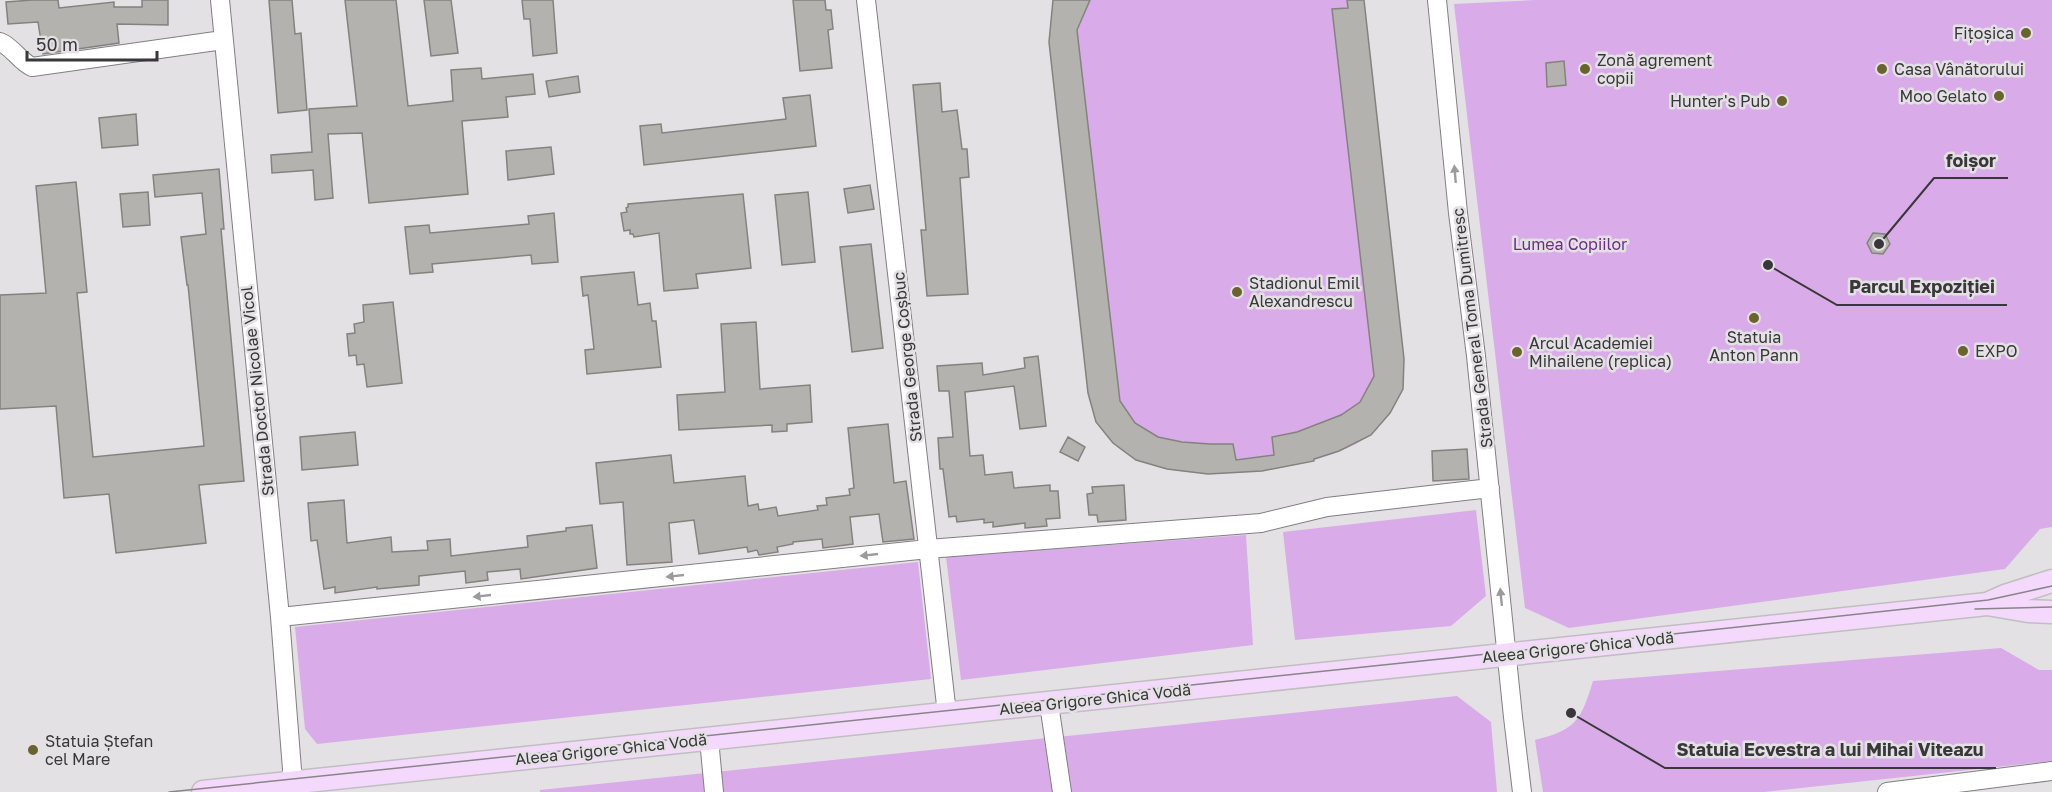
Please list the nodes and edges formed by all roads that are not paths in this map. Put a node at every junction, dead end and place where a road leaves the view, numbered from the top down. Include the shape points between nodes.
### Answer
1 (220, 0) edge
2 (866, 0) edge
3 (1437, 0) edge
4 (223, 40) junction
5 (0, 42) edge
6 (1490, 488) junction
7 (928, 549) junction
8 (2052, 581) edge
9 (1987, 604) junction
10 (2052, 612) edge
11 (280, 617) junction
12 (1507, 655) junction
13 (1049, 704) junction
14 (947, 714) junction
15 (710, 739) junction
16 (2052, 771) edge
17 (293, 782) junction
18 (203, 792) edge
19 (714, 792) edge
20 (1062, 792) edge
21 (1522, 792) edge
22 (1887, 792) edge

1 - 4 street, Strada Doctor Nicolae Vicol
2 - 7 street, Strada George Coșbuc
6 -> 3 street, Strada General Toma Dumitresc
4 - 5 street via 32,67
4 - 11 street, Strada Doctor Nicolae Vicol
6 - 7 street via 1328,507 1261,523
12 -> 6 street, Strada General Toma Dumitresc
7 -> 11 street
7 - 14 street, Strada George Coșbuc
8 - 9 main road, Aleea Grigore Ghica Vodă
9 - 10 main road, Aleea Grigore Ghica Vodă
9 - 12 main road, Aleea Grigore Ghica Vodă
11 - 17 street, Strada Doctor Nicolae Vicol
12 - 13 main road, Aleea Grigore Ghica Vodă
12 - 21 street, Strada General Toma Dumitresc
13 - 14 main road, Aleea Grigore Ghica Vodă
13 - 20 street
14 - 15 main road, Aleea Grigore Ghica Vodă
15 - 17 main road, Aleea Grigore Ghica Vodă
15 - 19 street
16 - 22 street
17 - 18 main road, Aleea Grigore Ghica Vodă

